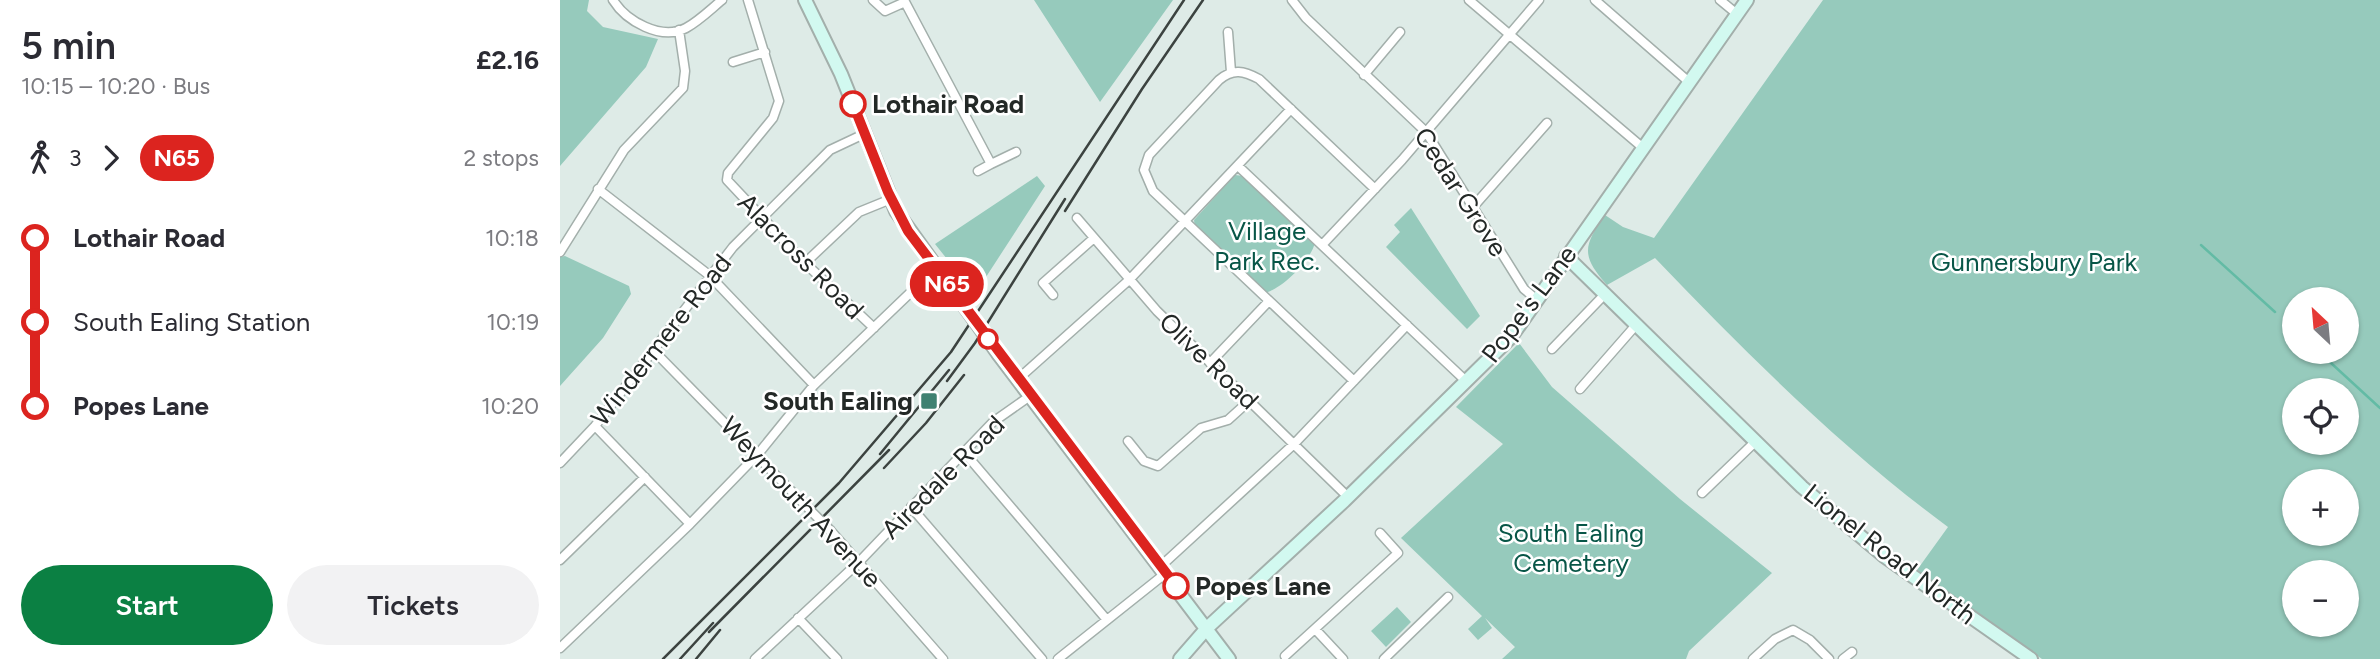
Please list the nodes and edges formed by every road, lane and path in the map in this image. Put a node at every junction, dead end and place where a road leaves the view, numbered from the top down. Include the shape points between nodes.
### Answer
1 (613, 0) edge
2 (722, 0) edge
3 (748, 0) edge
4 (805, 0) edge
5 (873, 0) edge
6 (1292, 0) edge
7 (1469, 0) edge
8 (1539, 0) edge
9 (1595, 0) edge
10 (1720, 0) edge
11 (1747, 0) edge
12 (1737, 14) junction
13 (679, 30) junction
14 (1228, 32) dead end
15 (1400, 32) dead end
16 (1510, 34) junction
17 (765, 52) junction
18 (733, 62) dead end
19 (1231, 72) junction
20 (1364, 75) junction
21 (1689, 82) junction
22 (1291, 109) junction
23 (1547, 123) dead end
24 (1426, 132) junction
25 (864, 134) junction
26 (1642, 148) junction
27 (1016, 152) dead end
28 (990, 164) junction
29 (1238, 166) junction
30 (978, 171) dead end
31 (597, 189) junction
32 (1375, 189) junction
33 (891, 199) junction
34 (1473, 207) junction
35 (761, 218) junction
36 (1077, 218) dead end
37 (1184, 221) junction
38 (1094, 238) junction
39 (1322, 245) junction
40 (560, 253) edge
41 (1566, 256) junction
42 (804, 263) junction
43 (936, 269) junction
44 (709, 275) junction
45 (1129, 279) junction
46 (1606, 293) junction
47 (1053, 295) dead end
48 (1536, 299) junction
49 (1269, 301) junction
50 (1407, 325) junction
51 (1636, 325) junction
52 (874, 328) junction
53 (1552, 349) dead end
54 (653, 350) junction
55 (1210, 363) junction
56 (1018, 379) junction
57 (1354, 382) junction
58 (1467, 382) junction
59 (814, 385) junction
60 (1580, 389) dead end
61 (1030, 396) junction
62 (1250, 401) junction
63 (595, 426) junction
64 (1128, 441) dead end
65 (1754, 443) junction
66 (1294, 444) junction
67 (964, 452) junction
68 (758, 454) junction
69 (560, 463) edge
70 (645, 477) junction
71 (1702, 494) dead end
72 (1348, 497) junction
73 (911, 507) junction
74 (693, 523) junction
75 (1380, 533) dead end
76 (560, 560) edge
77 (859, 562) junction
78 (1163, 570) junction
79 (1448, 597) dead end
80 (798, 618) junction
81 (1107, 620) junction
82 (1207, 628) junction
83 (1315, 629) junction
84 (560, 648) edge
85 (1852, 652) dead end
86 (1285, 656) dead end
87 (1388, 658) edge
88 (755, 659) edge
89 (837, 659) edge
90 (943, 659) edge
91 (1042, 659) edge
92 (1058, 659) edge
93 (1180, 659) edge
94 (1229, 659) edge
95 (1343, 659) edge
96 (1754, 659) edge
97 (1829, 659) edge
98 (1843, 659) edge
99 (2031, 659) edge

1 - 13 street via 638,24
2 - 13 street
3 - 17 street
4 - 25 main road
5 - 28 street via 885,11 905,2
6 - 20 street, Cedar Grove
7 - 16 street
8 - 16 street
9 - 21 street
10 - 12 street
11 - 12 main road, Pope's Lane
12 - 21 main road, Pope's Lane
13 - 31 street via 683,88 624,150
14 - 19 street
15 - 20 street
16 - 24 street
16 - 26 street
17 - 18 street
17 - 35 street, Alacross Road via 778,108 728,173 729,184
19 - 22 street via 1244,71 1259,79
19 - 37 street via 1145,164 1146,182
20 - 24 street, Cedar Grove
21 - 26 main road, Pope's Lane
22 - 29 street
22 - 32 street
23 - 34 street
24 - 32 street
24 - 34 street, Cedar Grove
25 - 33 main road
25 - 35 street via 830,150
26 - 41 main road, Pope's Lane
27 - 28 street
28 - 30 street
29 - 37 street
29 - 39 street
31 - 40 street
31 - 44 street
32 - 39 street
33 - 42 street via 859,212
33 - 43 main road
34 - 48 street, Cedar Grove via 1524,289
35 - 42 street, Alacross Road
35 - 44 street, Windermere Road
36 - 38 street, Olive Road
37 - 45 street
37 - 49 street
38 - 45 street, Olive Road
38 - 47 street via 1043,283
39 - 50 street
41 - 46 main road, Lionel Road North
41 - 48 main road, Pope's Lane
42 - 52 street, Alacross Road
43 - 52 street
43 - 56 main road, bridge
44 - 54 street, Windermere Road
44 - 59 street
45 - 55 street, Olive Road
45 - 56 street
46 - 51 main road, Lionel Road North
46 - 53 street
48 - 58 main road, Pope's Lane via 1511,337
49 - 55 street
49 - 57 street
50 - 57 street
50 - 58 street
51 - 60 street
51 - 65 main road, Lionel Road North
52 - 59 street
54 - 63 street, Windermere Road
54 - 68 street, Weymouth Avenue
55 - 62 street, Olive Road
56 - 61 main road
57 - 66 street
58 - 72 main road, Pope's Lane
59 - 68 street
61 - 67 street, Airedale Road via 993,422
61 - 78 main road
62 - 64 street via 1228,420 1201,428 1158,466 1144,461
62 - 66 street, Olive Road
63 - 69 street, Windermere Road
63 - 70 street
65 - 71 street
65 - 99 main road, Lionel Road North via 1884,556
66 - 72 street, Olive Road
66 - 78 street
67 - 73 street, Airedale Road
67 - 81 street
68 - 74 street
68 - 77 street, Weymouth Avenue, bridge
70 - 74 street
70 - 76 street
72 - 82 main road, Pope's Lane
73 - 77 street, Airedale Road
73 - 91 street
74 - 84 street
75 - 83 street via 1398,553
77 - 80 street, Airedale Road
77 - 90 street, Weymouth Avenue
78 - 81 street
78 - 82 main road
79 - 87 street
80 - 88 street, Airedale Road
80 - 89 street
81 - 92 street
82 - 93 main road, Pope's Lane
82 - 94 main road
83 - 86 street
83 - 95 street
85 - 98 street
96 - 97 street via 1775,639 1793,630

